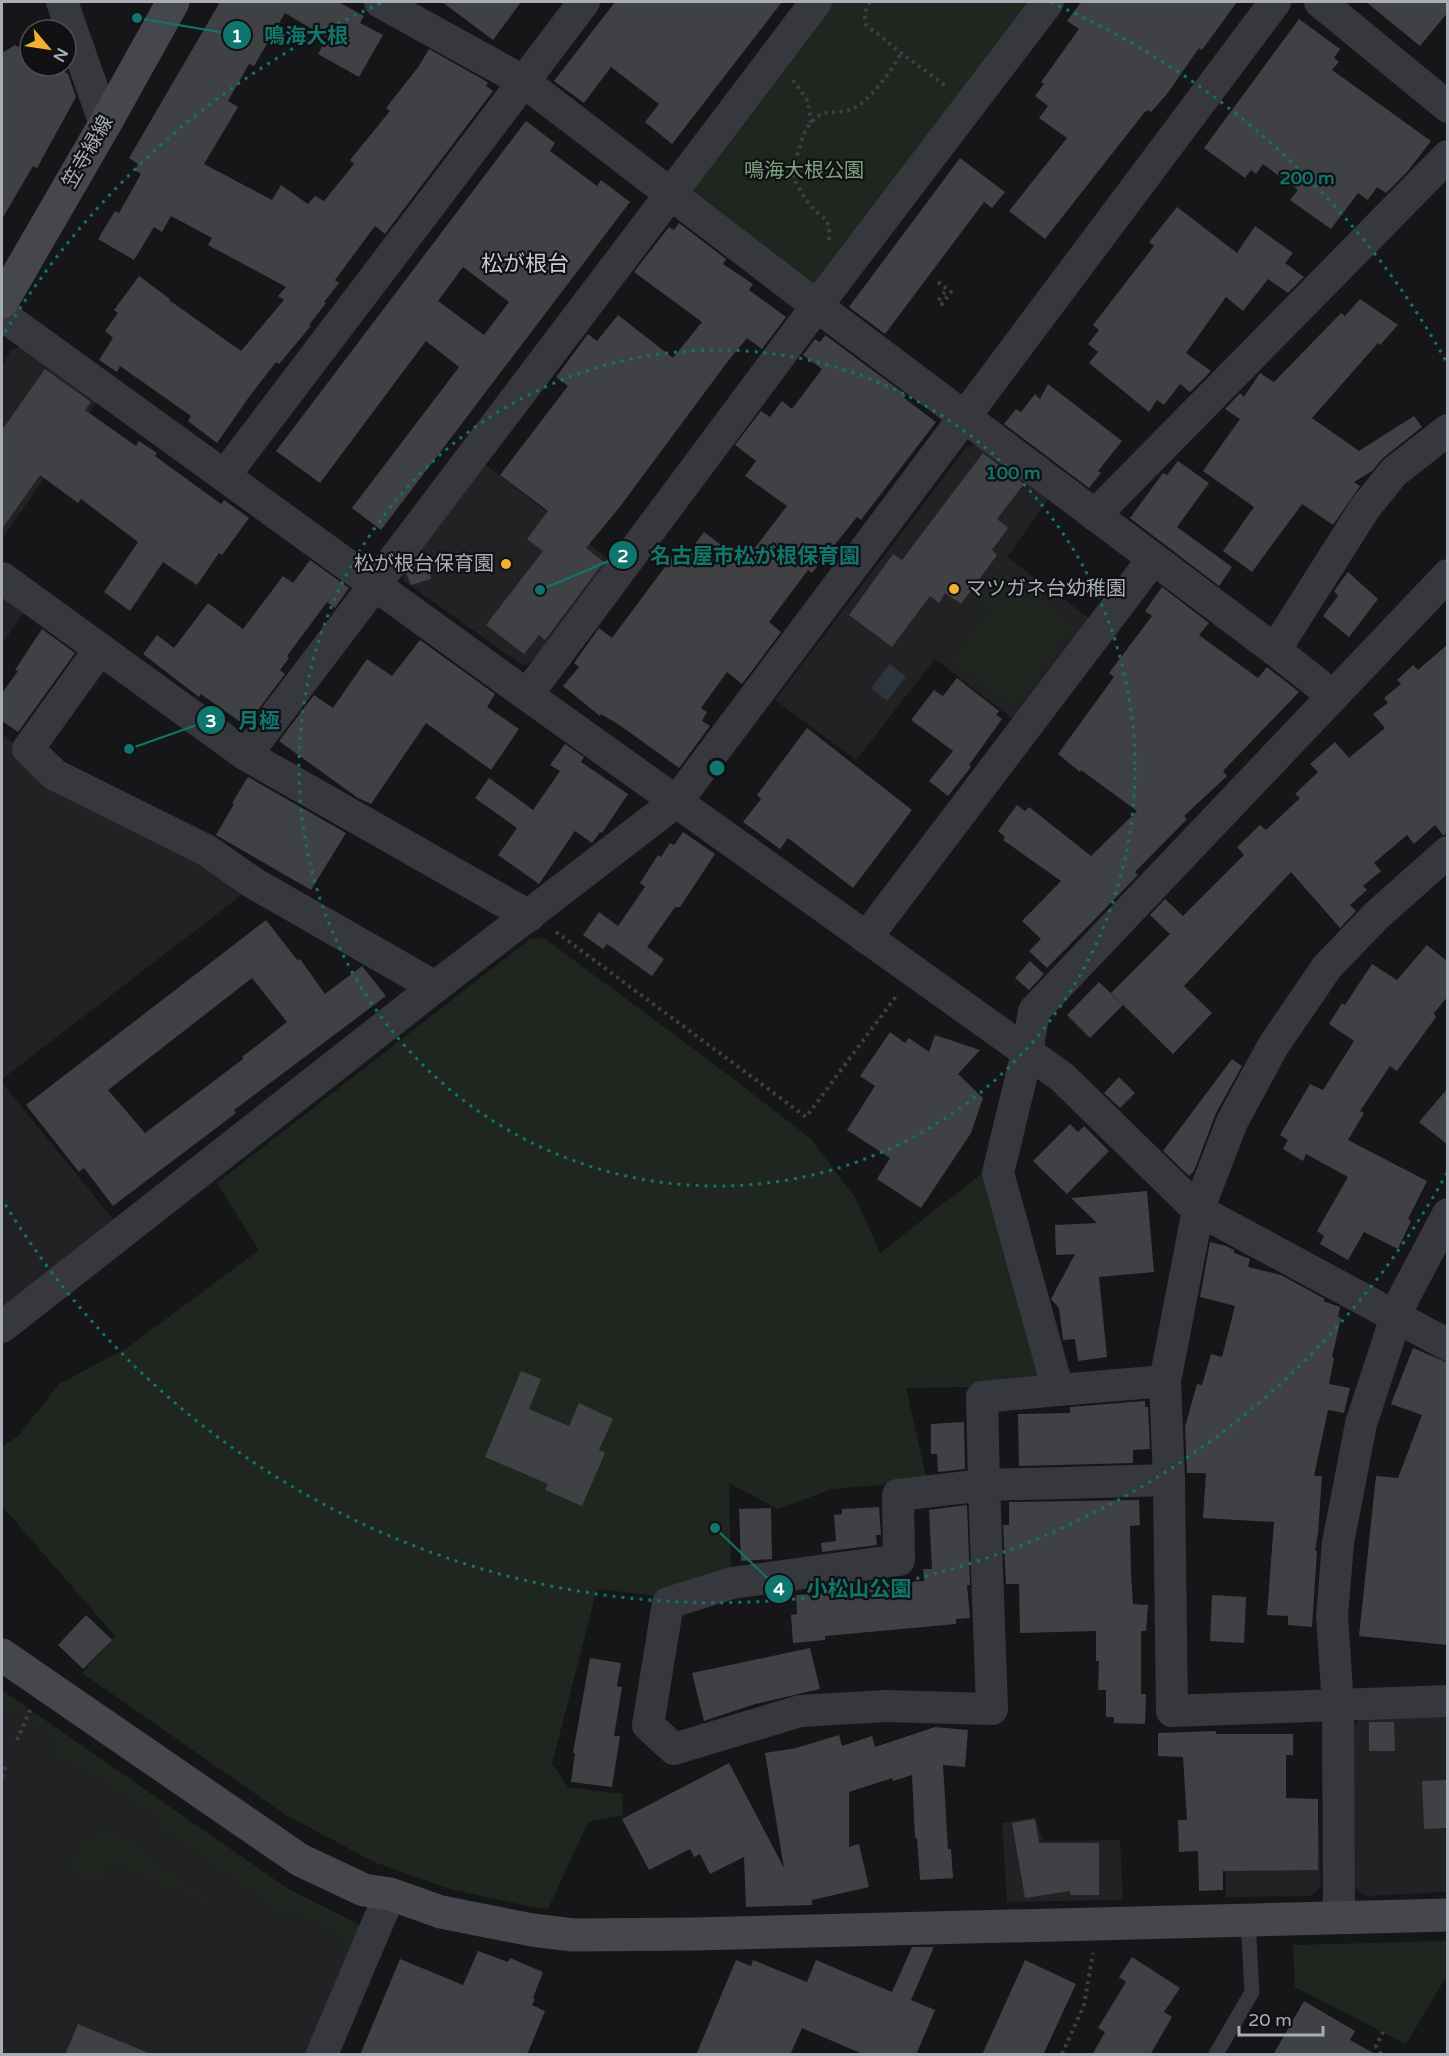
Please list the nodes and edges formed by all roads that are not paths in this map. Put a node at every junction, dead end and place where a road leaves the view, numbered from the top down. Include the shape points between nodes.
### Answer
1 (62, 2) edge
2 (173, 2) edge
3 (380, 2) edge
4 (584, 2) edge
5 (816, 2) edge
6 (1048, 2) edge
7 (1275, 2) edge
8 (1320, 2) edge
9 (523, 81) junction
10 (1448, 107) edge
11 (105, 124) junction
12 (1448, 156) edge
13 (670, 193) junction
14 (2, 302) edge
15 (817, 306) junction
16 (2, 315) edge
17 (965, 417) junction
18 (1448, 430) edge
19 (225, 475) junction
20 (1095, 515) junction
21 (1153, 560) junction
22 (1448, 575) edge
23 (2, 578) edge
24 (374, 583) junction
25 (100, 649) junction
26 (1275, 650) junction
27 (527, 695) junction
28 (1332, 695) junction
29 (246, 755) junction
30 (677, 801) junction
31 (1448, 852) edge
32 (529, 916) junction
33 (866, 938) junction
34 (435, 987) junction
35 (1026, 1053) junction
36 (1198, 1210) junction
37 (1448, 1214) edge
38 (1396, 1317) junction
39 (2, 1327) edge
40 (1448, 1345) edge
41 (1165, 1380) junction
42 (1058, 1390) junction
43 (1169, 1480) junction
44 (984, 1485) junction
45 (2, 1655) edge
46 (1448, 1701) edge
47 (1338, 1705) junction
48 (390, 1894) junction
49 (1448, 1916) edge
50 (1340, 1918) junction
51 (1248, 1921) junction
52 (322, 2055) edge
53 (1216, 2055) edge

1 - 11 street
2 - 11 street, 笠寺緑線
3 - 9 street
4 - 9 street
5 - 13 street
6 - 15 street
7 - 17 street
8 - 10 street
9 - 13 street
9 - 19 street
11 - 14 street, 笠寺緑線
12 - 20 street
13 - 15 street
13 - 24 street
15 - 17 street
15 - 27 street
16 - 19 street
17 - 20 street
17 - 30 street
18 - 26 street via 1394,472 1365,508
19 - 24 street
20 - 21 street
21 - 26 street
21 - 33 street
22 - 28 street
23 - 25 street
24 - 27 street
24 - 29 street
25 - 29 street
25 - 34 street via 28,749 56,775 206,850 255,884
26 - 28 street
27 - 30 street
28 - 35 street via 1034,1011
29 - 32 street
30 - 32 street
30 - 33 street
31 - 36 street via 1377,915 1327,967 1273,1046 1232,1122
32 - 34 street
33 - 35 street
34 - 39 street
35 - 36 street via 1062,1077
35 - 42 street via 998,1173
36 - 38 street
36 - 41 street
37 - 38 street
38 - 40 street
38 - 47 street via 1361,1424 1338,1543 1332,1616
41 - 42 street
41 - 43 street
42 - 44 street via 982,1397
43 - 44 street
43 - 47 street via 1173,1711
44 - 44 street via 992,1709 885,1706 800,1711 674,1749 648,1725 668,1603 732,1583 899,1560 898,1495
45 - 48 street via 300,1860 364,1890
46 - 47 street
47 - 50 street
48 - 51 street via 441,1912 573,1935
48 - 52 street
49 - 50 street
50 - 51 street
51 - 53 lane via 1252,1992

